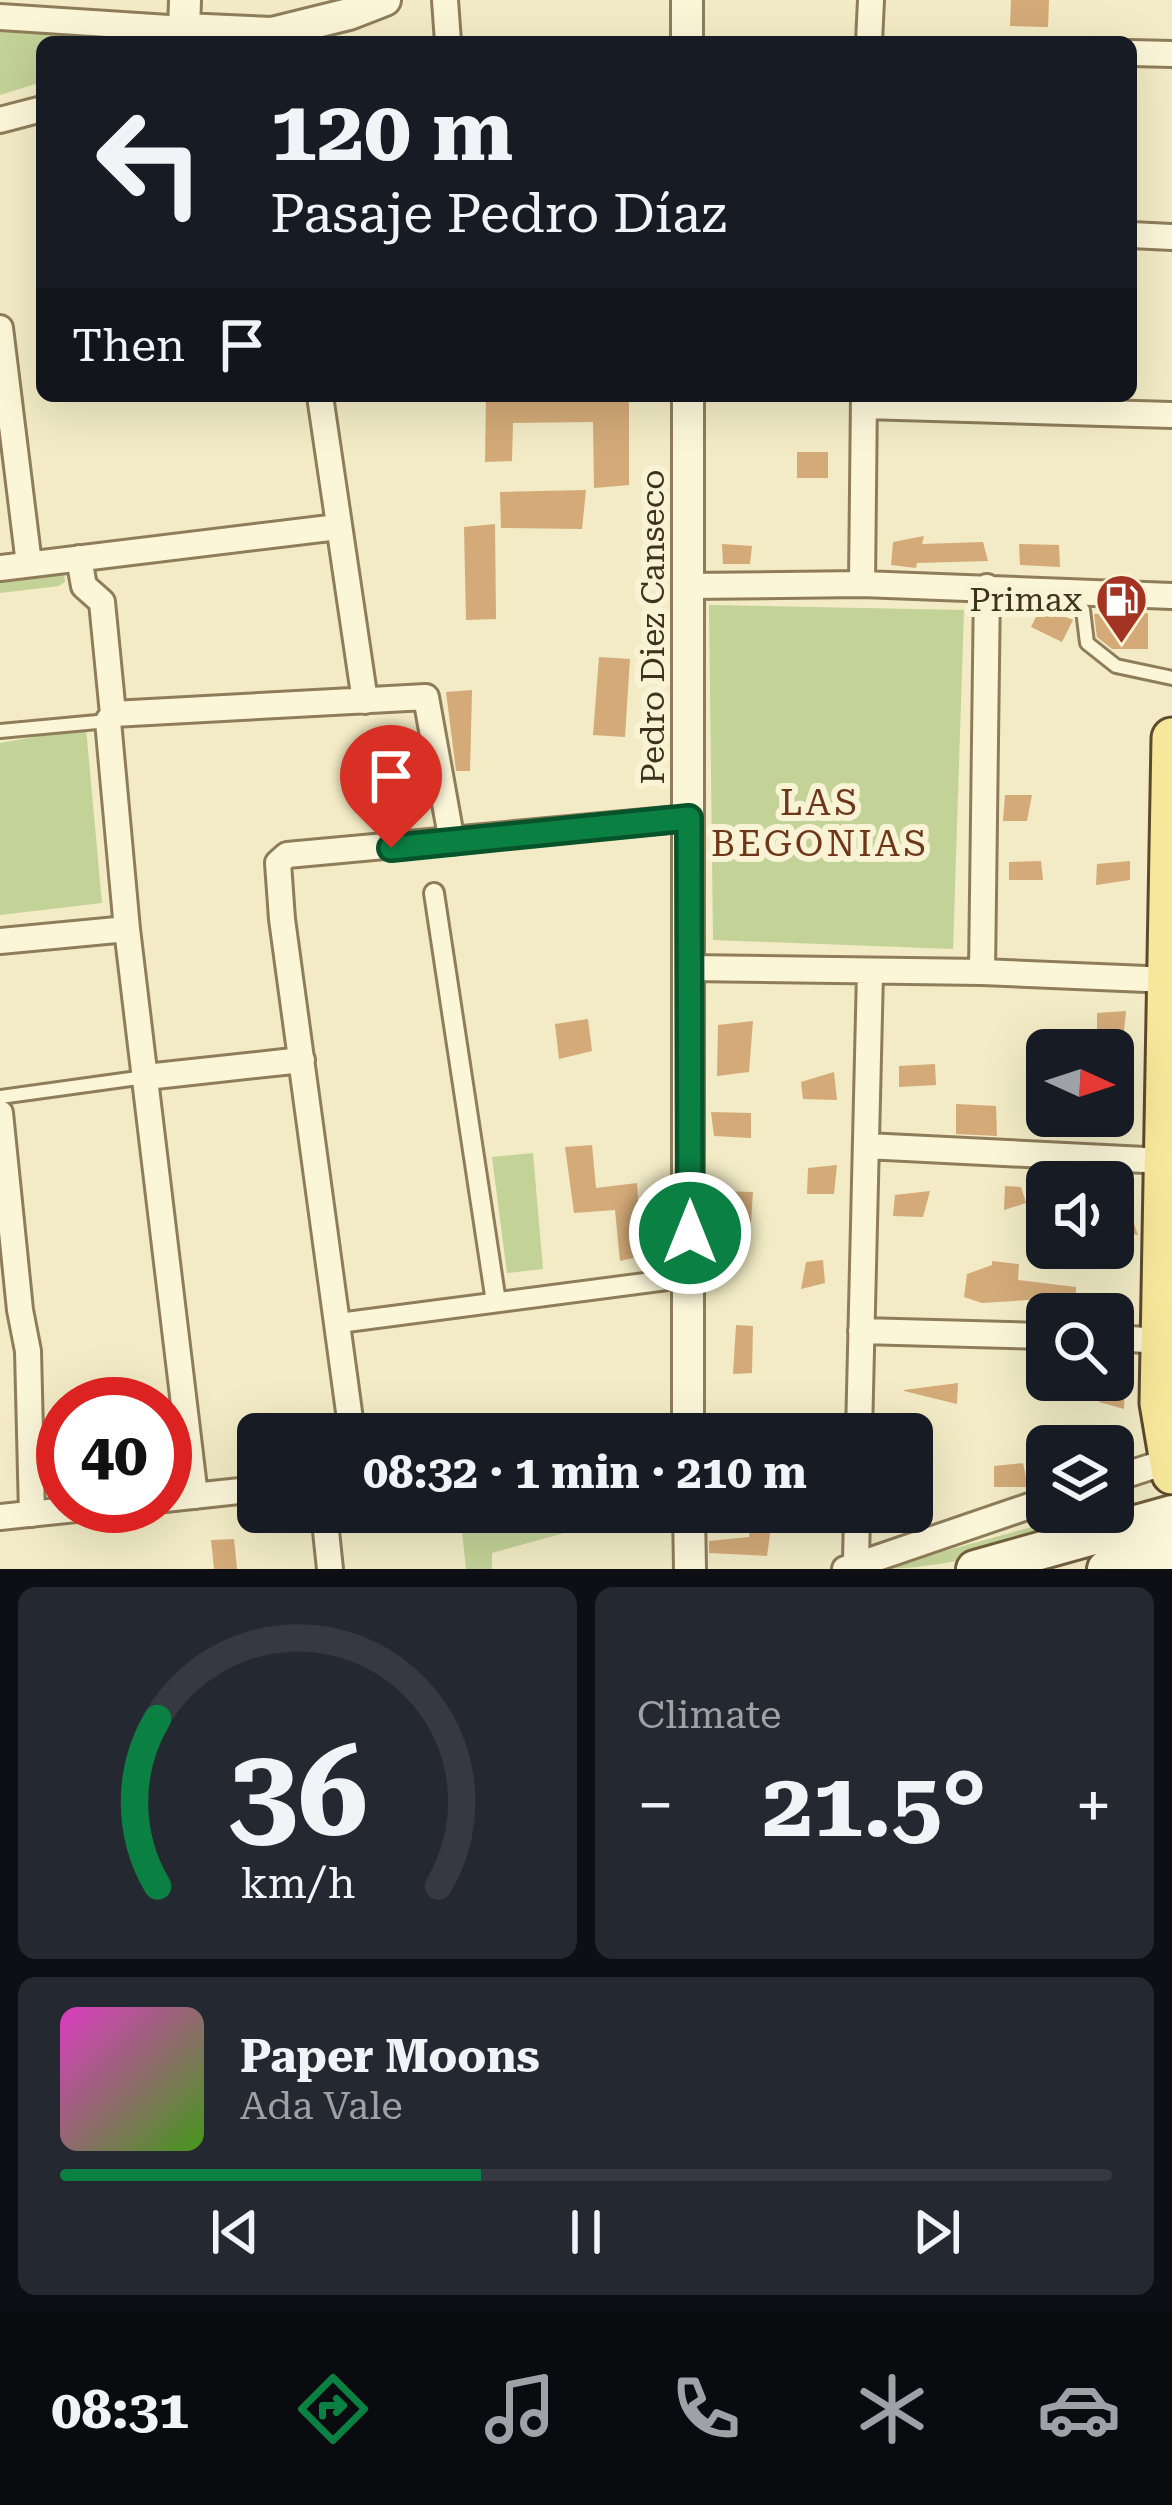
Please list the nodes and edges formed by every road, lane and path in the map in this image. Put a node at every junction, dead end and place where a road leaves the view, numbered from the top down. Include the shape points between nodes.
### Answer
1 (385, 0) edge
2 (445, 0) edge
3 (687, 0) edge
4 (871, 0) edge
5 (349, 7) edge
6 (0, 17) edge
7 (202, 26) edge
8 (261, 36) edge
9 (278, 36) edge
10 (448, 36) edge
11 (687, 36) edge
12 (868, 36) edge
13 (1137, 53) edge
14 (1172, 54) edge
15 (36, 111) edge
16 (0, 120) edge
17 (1137, 235) edge
18 (1172, 237) edge
19 (0, 328) edge
20 (321, 402) edge
21 (688, 402) edge
22 (864, 402) edge
23 (886, 402) edge
24 (1172, 415) edge
25 (338, 527) junction
26 (79, 558) junction
27 (29, 564) junction
28 (0, 568) edge
29 (862, 584) junction
30 (688, 586) junction
31 (987, 587) junction
32 (1063, 592) junction
33 (1172, 596) edge
34 (1172, 678) edge
35 (364, 701) junction
36 (110, 717) junction
37 (0, 730) edge
38 (1172, 738) edge
39 (689, 818) junction
40 (452, 842) junction
41 (434, 893) dead end
42 (127, 928) junction
43 (0, 941) edge
44 (689, 968) junction
45 (870, 972) junction
46 (982, 972) junction
47 (1170, 980) edge
48 (302, 1060) junction
49 (146, 1077) junction
50 (0, 1097) edge
51 (0, 1113) edge
52 (866, 1146) junction
53 (1166, 1161) junction
54 (690, 1277) junction
55 (496, 1302) junction
56 (339, 1323) junction
57 (861, 1331) junction
58 (1026, 1335) edge
59 (1134, 1339) edge
60 (1162, 1341) junction
61 (1166, 1407) edge
62 (350, 1413) edge
63 (688, 1413) edge
64 (859, 1413) edge
65 (1170, 1468) edge
66 (1134, 1475) edge
67 (237, 1492) edge
68 (192, 1496) edge
69 (195, 1496) junction
70 (1026, 1507) edge
71 (32, 1514) junction
72 (36, 1514) edge
73 (1172, 1514) edge
74 (0, 1517) edge
75 (326, 1533) edge
76 (689, 1533) edge
77 (855, 1533) edge
78 (1172, 1551) edge
79 (851, 1566) edge
80 (330, 1569) edge
81 (690, 1569) edge
82 (975, 1569) edge
83 (1106, 1569) edge

1 - 5 street
2 - 10 street
3 - 11 street
4 - 12 street
5 - 9 street
6 - 7 street
7 - 8 street
13 - 14 street
15 - 16 street
17 - 18 street
19 - 27 street
20 - 25 street
21 - 30 street, Pedro Diez Canseco
22 - 29 street
23 - 24 street
25 - 26 street
25 - 35 street
26 - 27 street
26 - 36 street via 84,586 102,602
27 - 28 street
29 - 30 street
29 - 31 street
30 - 39 street, Pedro Diez Canseco
31 - 32 street
31 - 46 street
32 - 33 street
32 - 34 lane via 1083,610 1087,643 1116,666
35 - 36 street
35 - 40 street via 428,699
36 - 37 lane
36 - 42 street
38 - 47 main road
39 - 40 street
39 - 44 street, Pedro Diez Canseco
40 - 48 street via 286,855 278,863
41 - 55 street
42 - 43 street
42 - 49 street
44 - 45 street
44 - 54 street, Pedro Diez Canseco
45 - 46 street
45 - 52 street
46 - 47 street
47 - 53 main road
48 - 49 street
48 - 56 street
49 - 50 lane
49 - 69 street
51 - 71 street via 28,1351
52 - 53 street
52 - 57 street
53 - 60 main road
54 - 55 street
54 - 63 street, Pedro Diez Canseco
55 - 56 street
56 - 62 street
57 - 58 street
57 - 64 street
59 - 60 street
60 - 61 main road
61 - 65 main road
65 - 66 street
67 - 69 street
68 - 69 street
70 - 79 street
71 - 72 street
71 - 74 street
73 - 82 main road
75 - 80 street
76 - 81 street
77 - 79 street
78 - 83 main road

